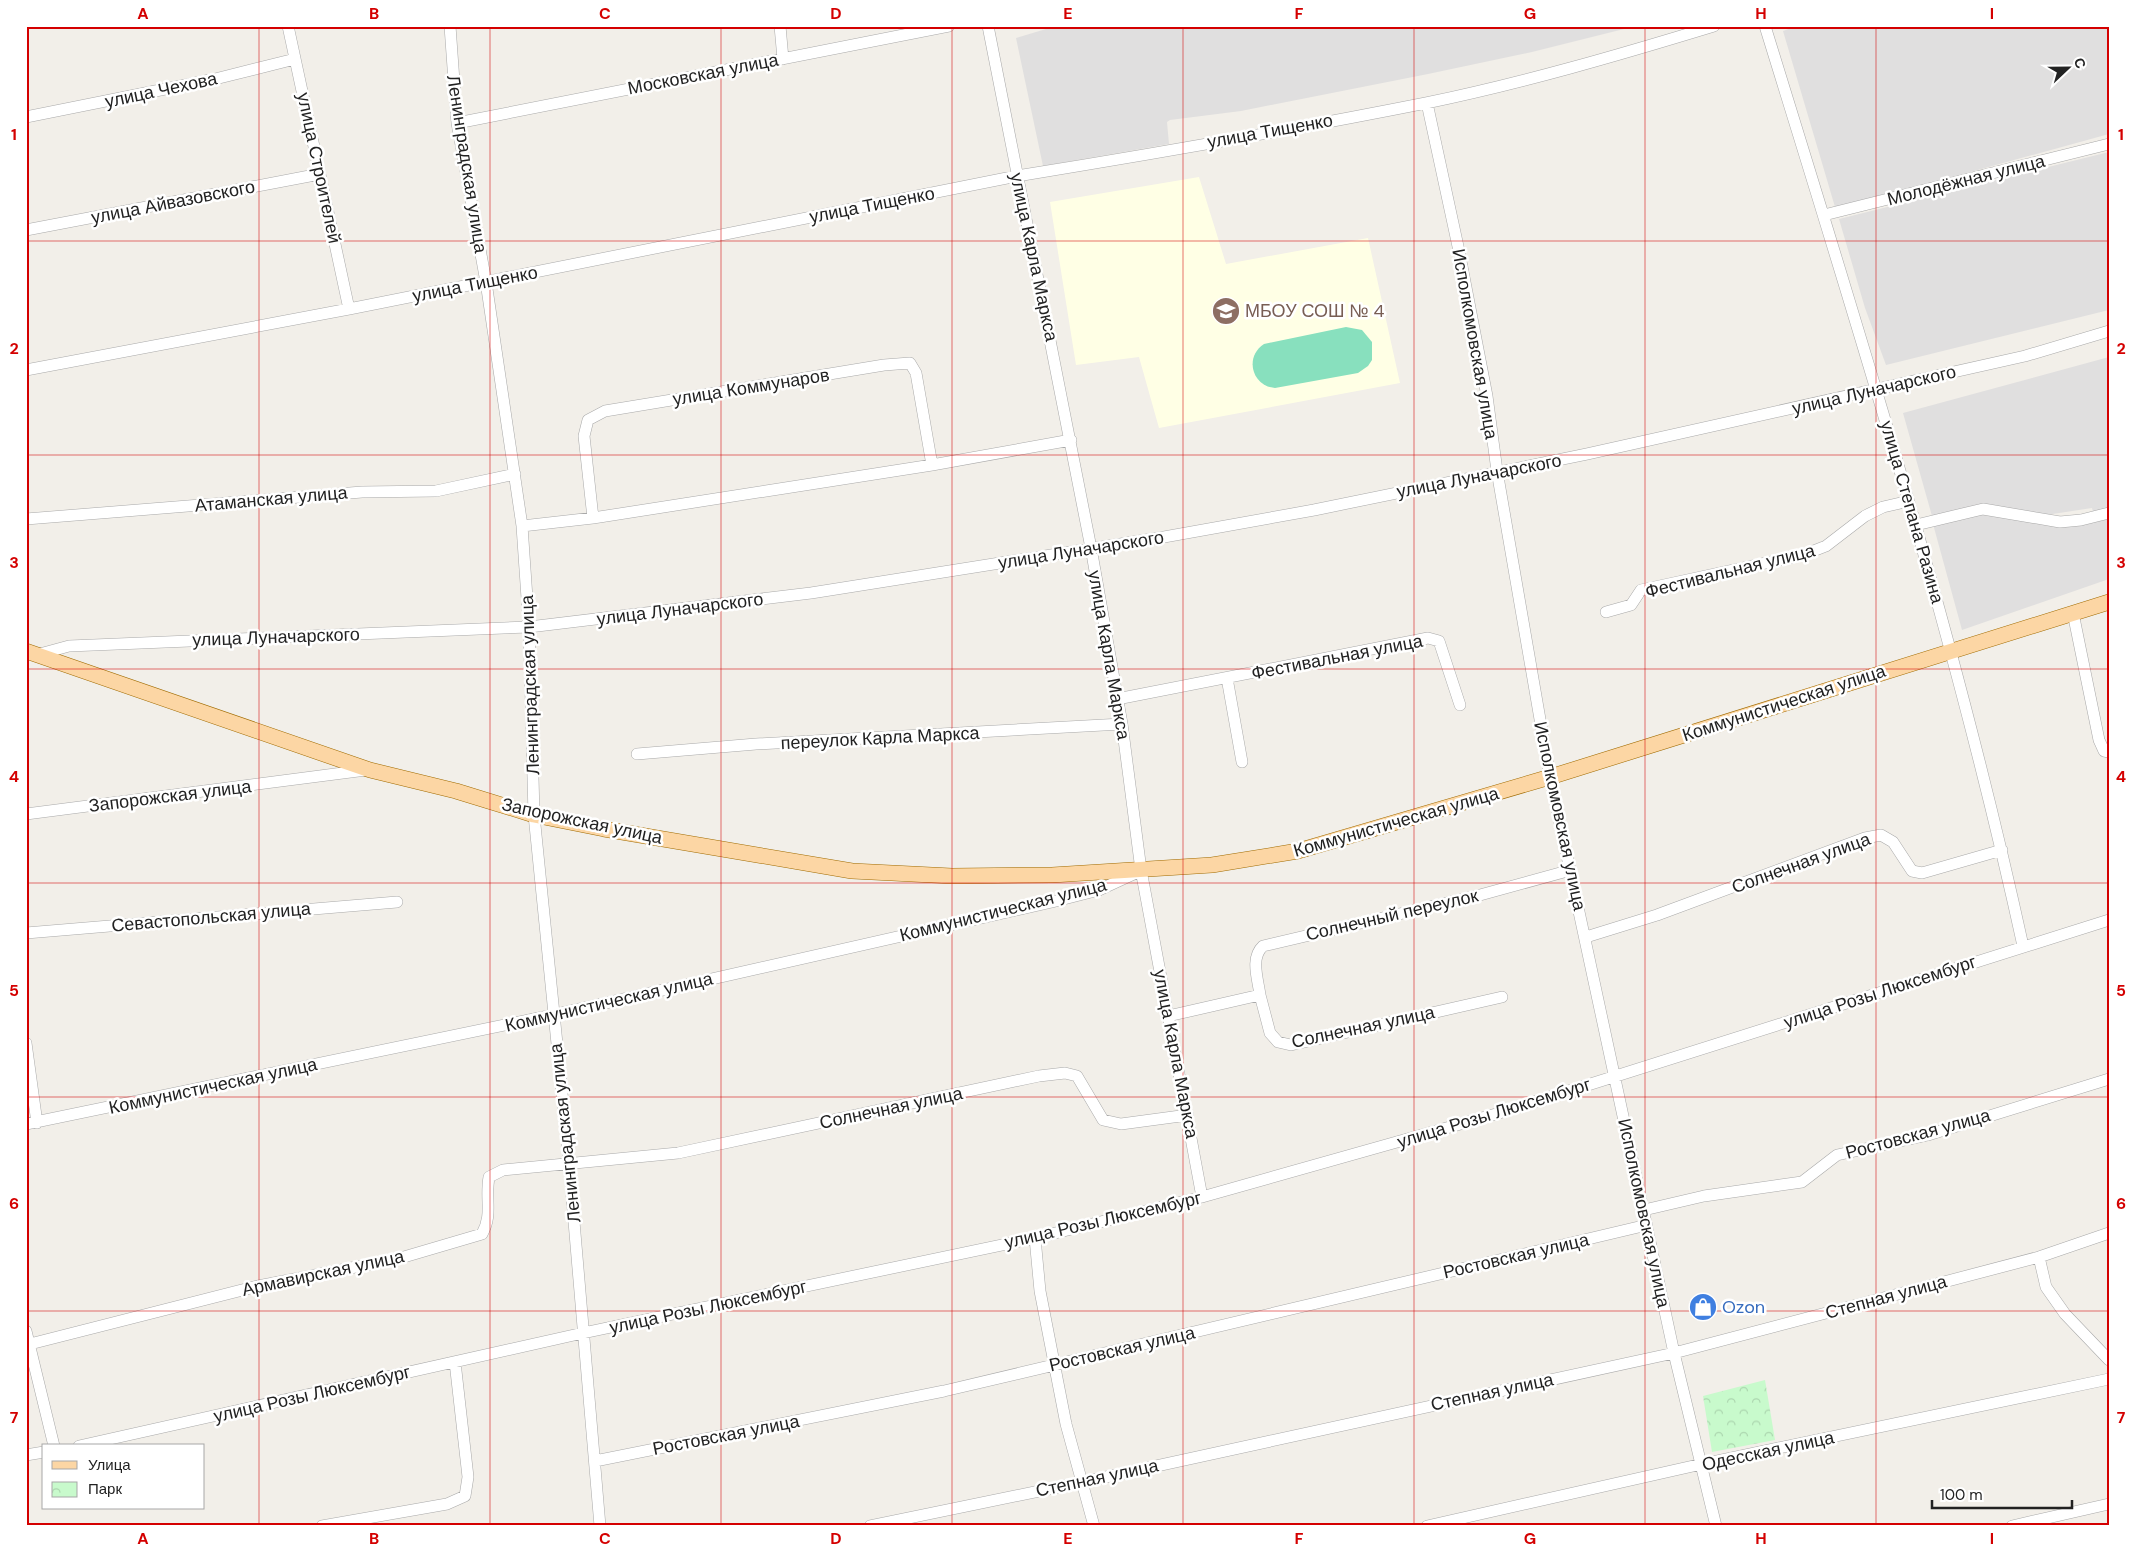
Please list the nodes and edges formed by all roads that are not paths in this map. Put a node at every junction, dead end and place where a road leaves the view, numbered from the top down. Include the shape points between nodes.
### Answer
1 (288, 26) edge
2 (450, 26) edge
3 (780, 26) edge
4 (949, 26) edge
5 (988, 26) edge
6 (1714, 26) edge
7 (1766, 26) edge
8 (295, 59) junction
9 (783, 59) junction
10 (1427, 103) junction
11 (26, 117) edge
12 (456, 123) junction
13 (2109, 144) edge
14 (320, 174) junction
15 (1017, 176) junction
16 (1824, 215) junction
17 (26, 230) edge
18 (486, 282) junction
19 (350, 309) junction
20 (2109, 331) edge
21 (26, 370) edge
22 (1877, 389) junction
23 (1071, 440) junction
24 (932, 466) junction
25 (1497, 472) junction
26 (515, 474) junction
27 (1909, 501) junction
28 (2109, 513) edge
29 (593, 518) junction
30 (26, 519) edge
31 (1916, 525) junction
32 (522, 526) junction
33 (1091, 548) junction
34 (2109, 602) edge
35 (1606, 612) dead end
36 (2073, 613) junction
37 (529, 627) junction
38 (1952, 651) junction
39 (31, 653) edge
40 (1227, 678) junction
41 (1118, 699) junction
42 (1460, 705) dead end
43 (1122, 724) junction
44 (2109, 752) edge
45 (637, 754) dead end
46 (1242, 762) dead end
47 (370, 770) junction
48 (1550, 777) junction
49 (26, 814) edge
50 (534, 815) junction
51 (2002, 850) junction
52 (1142, 870) junction
53 (1571, 870) junction
54 (397, 902) dead end
55 (2109, 920) edge
56 (26, 933) edge
57 (1586, 938) junction
58 (2023, 946) junction
59 (1260, 995) junction
60 (1502, 997) dead end
61 (553, 1016) junction
62 (1168, 1016) junction
63 (26, 1043) edge
64 (1615, 1077) junction
65 (2109, 1079) edge
66 (1188, 1115) junction
67 (32, 1123) edge
68 (569, 1163) junction
69 (1202, 1197) junction
70 (1644, 1210) junction
71 (1647, 1226) junction
72 (2109, 1233) edge
73 (1034, 1238) junction
74 (2039, 1257) junction
75 (26, 1330) edge
76 (583, 1333) junction
77 (28, 1345) edge
78 (1674, 1352) junction
79 (2109, 1360) edge
80 (455, 1362) junction
81 (1056, 1365) junction
82 (2109, 1380) edge
83 (53, 1444) edge
84 (87, 1444) edge
85 (42, 1452) edge
86 (26, 1455) edge
87 (595, 1461) junction
88 (1702, 1464) junction
89 (1082, 1482) junction
90 (2109, 1504) edge
91 (322, 1526) edge
92 (600, 1526) edge
93 (870, 1526) edge
94 (1094, 1526) edge
95 (1427, 1526) edge
96 (1716, 1526) edge
97 (2012, 1526) edge

1 - 8 street, улица Строителей
2 - 12 street, Ленинградская улица
3 - 9 street
4 - 9 street, Московская улица
5 - 15 street, улица Карла Маркса
6 - 10 street, улица Тищенко via 1591,63
7 - 16 street, улица Степана Разина
8 - 11 street, улица Чехова via 215,79
8 - 14 street, улица Строителей
9 - 12 street, Московская улица
10 - 15 street, улица Тищенко
10 - 25 street, Исполкомовская улица via 1460,251 1487,396
12 - 18 street, Ленинградская улица
13 - 16 street, Молодёжная улица
14 - 17 street, улица Айвазовского
14 - 19 street, улица Строителей
15 - 18 street, улица Тищенко
15 - 23 street, улица Карла Маркса
16 - 22 street, улица Степана Разина
18 - 19 street, улица Тищенко
18 - 26 street, Ленинградская улица
19 - 21 street, улица Тищенко
20 - 22 street, улица Луначарского via 2025,356
22 - 25 street, улица Луначарского
22 - 27 street, улица Степана Разина
23 - 24 street
23 - 33 street, улица Карла Маркса
24 - 29 street
24 - 29 street, улица Коммунаров via 916,373 910,363 884,365 604,410 588,420 584,436
25 - 33 street, улица Луначарского via 1314,510
25 - 48 street, Исполкомовская улица
26 - 30 street, Атаманская улица via 436,491 362,492
26 - 32 street, Ленинградская улица
27 - 31 street, улица Степана Разина
27 - 35 street, Фестивальная улица via 1883,507 1865,516 1826,546 1803,555 1641,590 1631,605
28 - 31 street via 2060,522 1983,509
29 - 32 street
31 - 38 street, улица Степана Разина
32 - 37 street, Ленинградская улица
33 - 37 street, улица Луначарского via 811,593
33 - 41 street, улица Карла Маркса
34 - 36 main road, Коммунистическая улица
36 - 38 main road, Коммунистическая улица
36 - 44 street via 2099,740 2104,751
37 - 39 street, улица Луначарского via 70,646
37 - 50 street, Ленинградская улица
38 - 48 main road, Коммунистическая улица
38 - 51 street, улица Степана Разина
39 - 47 main road, улица Луначарского
40 - 41 street, Фестивальная улица
40 - 42 street, Фестивальная улица via 1428,638 1438,641
40 - 46 street, Фестивальная улица
41 - 43 street, улица Карла Маркса
43 - 45 street, переулок Карла Маркса via 756,744
43 - 52 street, улица Карла Маркса
47 - 49 street, Запорожская улица
47 - 50 main road, Запорожская улица via 456,791
48 - 52 main road, Коммунистическая улица via 1298,851 1212,865
48 - 53 street, Исполкомовская улица
50 - 52 main road, Запорожская улица via 852,871 952,876
50 - 61 street, Ленинградская улица
51 - 57 street, Солнечная улица via 1922,873 1912,871 1893,842 1881,835 1865,838
51 - 58 street, улица Степана Разина
52 - 61 street, Коммунистическая улица via 1099,890 1052,902
52 - 62 street, улица Карла Маркса
53 - 57 street, Исполкомовская улица
53 - 59 street, Солнечный переулок via 1264,946 1257,952 1255,962
54 - 56 street, Севастопольская улица
55 - 58 street, улица Розы Люксембург
57 - 64 street, Исполкомовская улица
58 - 64 street, улица Розы Люксембург
59 - 60 street, Солнечная улица via 1270,1032 1278,1042 1291,1045
59 - 62 street
61 - 67 street, Коммунистическая улица
61 - 68 street, Ленинградская улица
62 - 66 street, улица Карла Маркса
63 - 67 street
64 - 69 street, улица Розы Люксембург
64 - 70 street, Исполкомовская улица
65 - 70 street, Ростовская улица via 1928,1135 1837,1156 1802,1182 1704,1196
66 - 68 street, Солнечная улица via 1120,1124 1103,1120 1077,1076 1065,1073 678,1153
66 - 69 street, улица Карла Маркса
68 - 76 street, Ленинградская улица
68 - 77 street, Армавирская улица via 503,1170 489,1177 486,1192 489,1221 482,1234 397,1259 258,1286
69 - 73 street, улица Розы Люксембург
70 - 71 street, Исполкомовская улица
71 - 78 street, Исполкомовская улица
71 - 81 street, Ростовская улица
72 - 74 street, Степная улица
73 - 76 street, улица Розы Люксембург
73 - 81 street via 1040,1290
74 - 78 street, Степная улица
74 - 79 street via 2046,1286 2064,1314
75 - 77 street
76 - 80 street, улица Розы Люксембург
76 - 87 street, Ленинградская улица
77 - 83 street
78 - 88 street, Исполкомовская улица
78 - 89 street, Степная улица
80 - 84 street, улица Розы Люксембург
80 - 91 street via 468,1476 465,1496 446,1504
81 - 87 street, Ростовская улица via 844,1412
81 - 89 street via 1066,1424
82 - 88 street, Одесская улица
85 - 86 street
87 - 92 street, Ленинградская улица
88 - 95 street, Одесская улица
88 - 96 street, Исполкомовская улица
89 - 93 street, Степная улица
89 - 94 street
90 - 97 street

